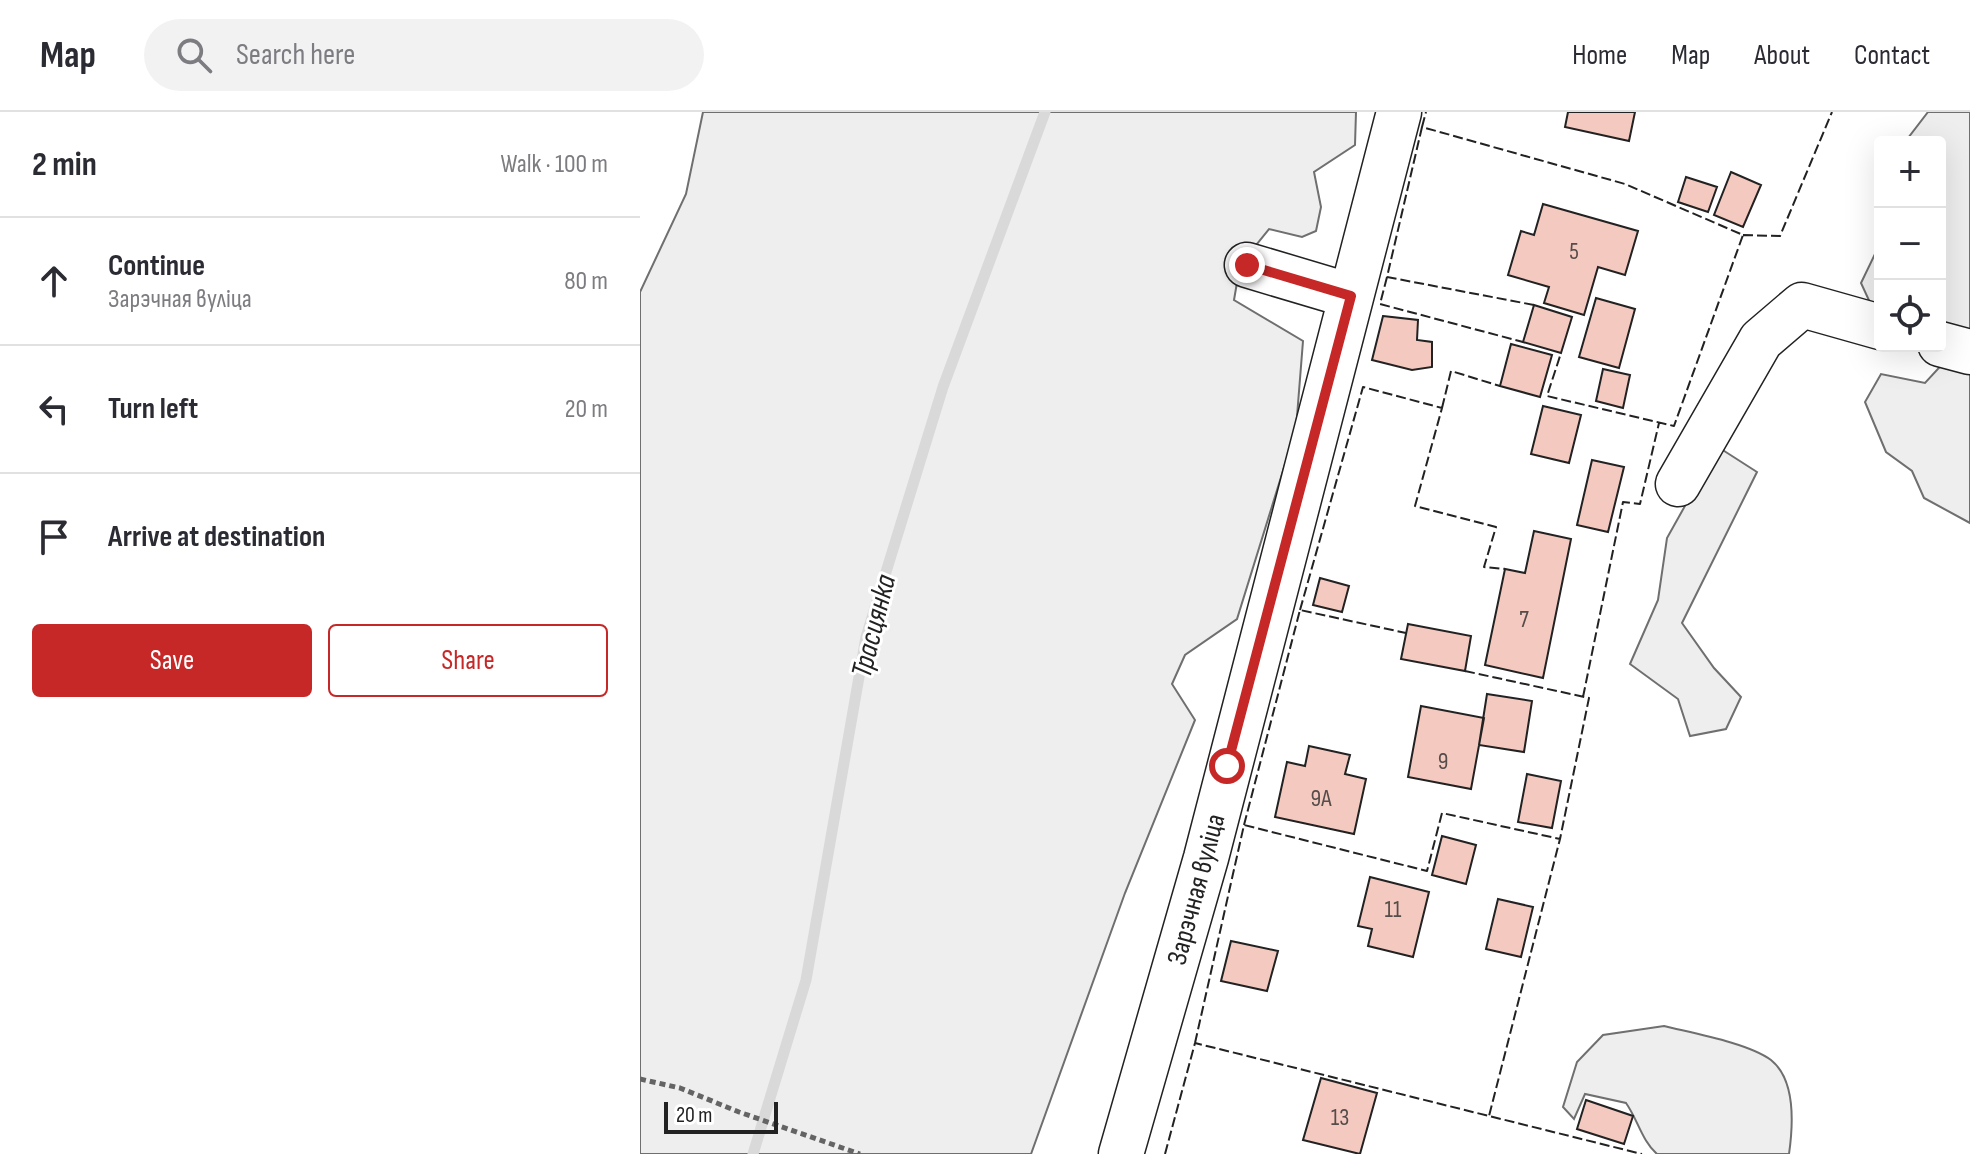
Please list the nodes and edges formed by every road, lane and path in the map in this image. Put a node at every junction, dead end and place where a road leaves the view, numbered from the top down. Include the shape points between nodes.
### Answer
1 (1399, 112) edge
2 (1247, 265) dead end
3 (1351, 296) junction
4 (1874, 325) edge
5 (1946, 346) edge
6 (1970, 352) edge
7 (1678, 484) dead end
8 (640, 1079) edge
9 (860, 1154) edge
10 (1121, 1154) edge

1 - 3 street, Зарэчная вуліца
2 - 3 street
3 - 10 street, Зарэчная вуліца via 1206,858
4 - 7 street via 1802,305 1761,340
5 - 6 street
8 - 9 path via 680,1088

